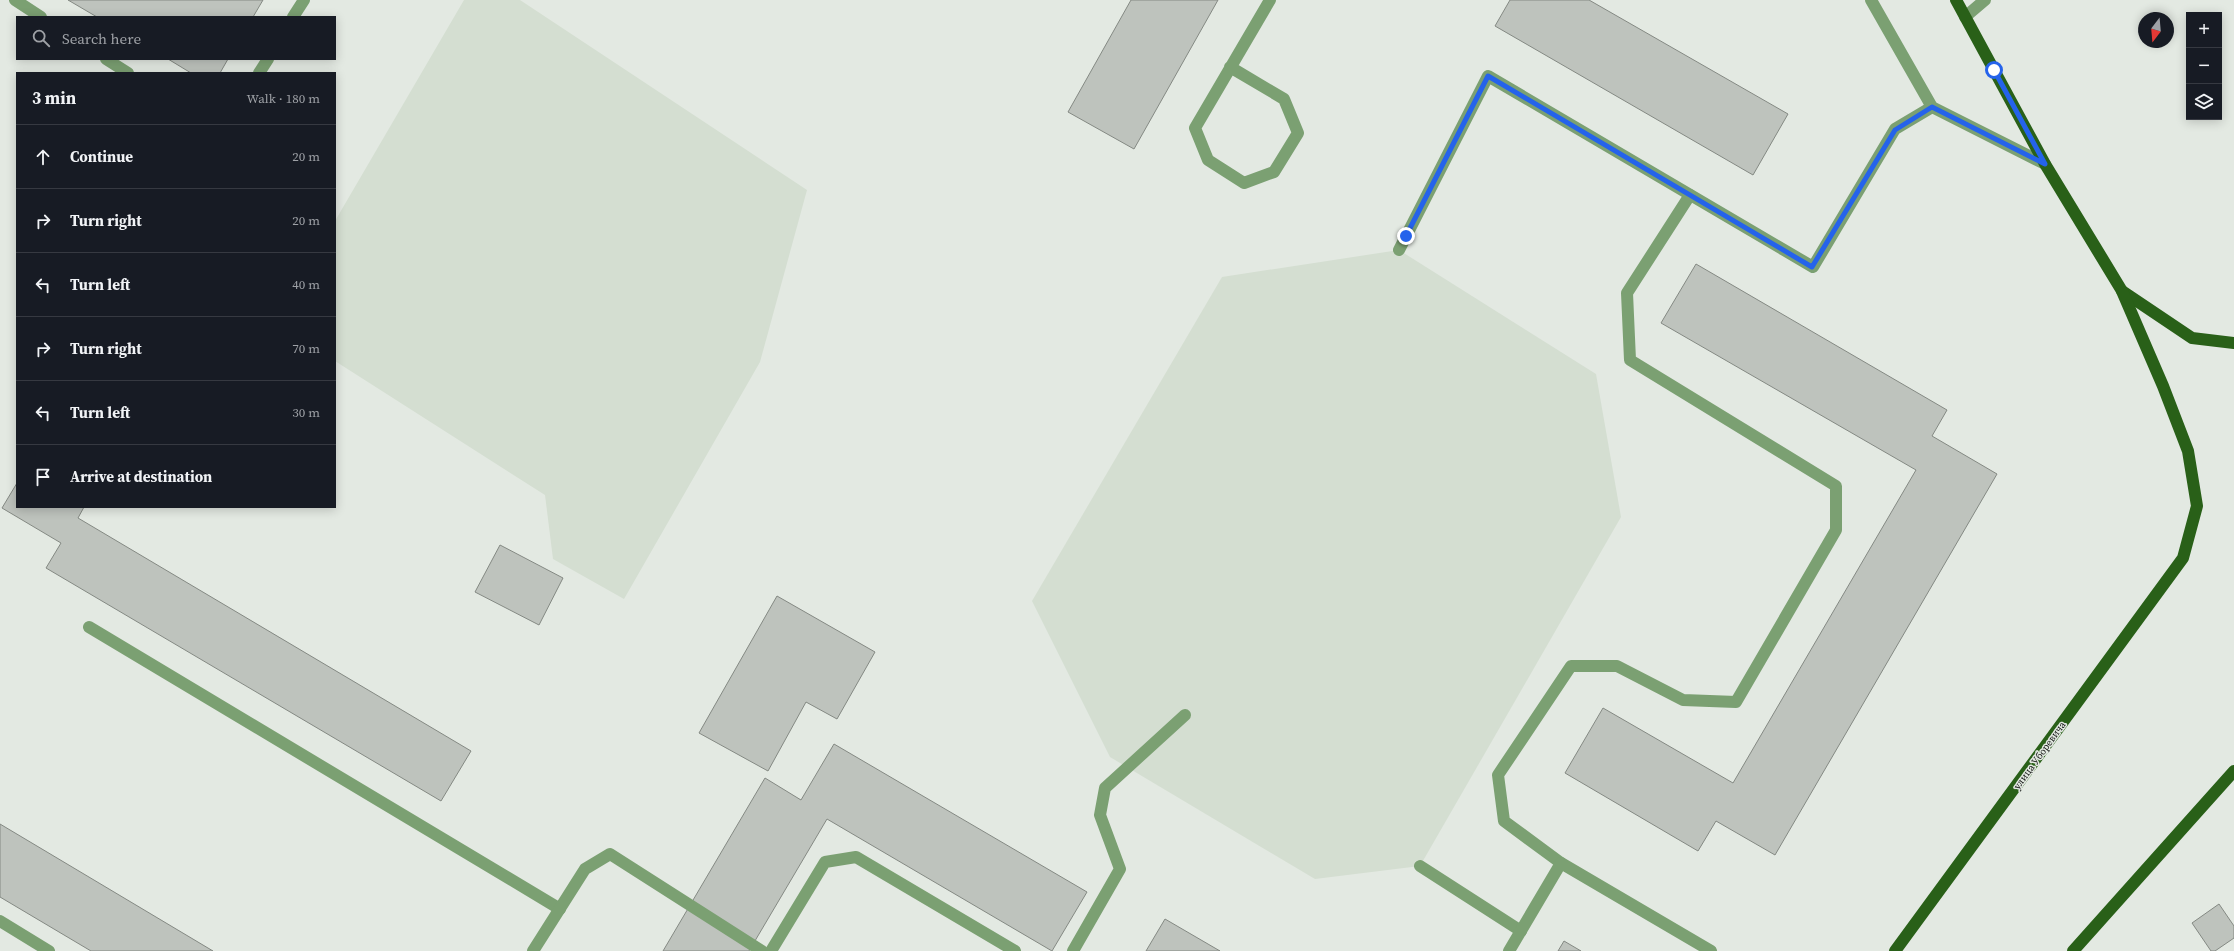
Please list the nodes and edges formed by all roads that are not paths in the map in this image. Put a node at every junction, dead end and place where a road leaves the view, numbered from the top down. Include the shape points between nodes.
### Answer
1 (15, 0) edge
2 (304, 0) edge
3 (1270, 0) edge
4 (1871, 0) edge
5 (1956, 0) edge
6 (1985, 0) edge
7 (39, 16) edge
8 (294, 16) edge
9 (1965, 17) junction
10 (108, 60) edge
11 (267, 60) edge
12 (1230, 67) junction
13 (126, 72) edge
14 (260, 72) edge
15 (1932, 107) junction
16 (2045, 164) junction
17 (1690, 195) junction
18 (1399, 250) dead end
19 (2122, 291) junction
20 (2234, 343) edge
21 (89, 627) dead end
22 (1185, 715) dead end
23 (2234, 771) edge
24 (1561, 863) junction
25 (1420, 866) dead end
26 (560, 909) junction
27 (0, 921) edge
28 (1521, 931) junction
29 (49, 951) edge
30 (533, 951) edge
31 (762, 951) edge
32 (771, 951) edge
33 (1015, 951) edge
34 (1073, 951) edge
35 (1509, 951) edge
36 (1711, 951) edge
37 (1895, 951) edge
38 (2072, 951) edge

1 - 7 lane
2 - 8 lane
3 - 12 lane
4 - 15 lane
5 - 9 main road
6 - 9 lane
9 - 16 main road
10 - 13 lane
11 - 14 lane
12 - 12 lane via 1195,128 1208,160 1244,183 1274,172 1298,133 1284,99
15 - 16 lane
15 - 17 lane via 1895,130 1812,267
16 - 19 main road
17 - 18 lane via 1488,76
17 - 24 lane via 1627,293 1630,360 1836,486 1836,530 1736,702 1683,700 1617,666 1571,666 1498,775 1504,821
19 - 20 main road via 2192,338
19 - 37 main road, улица Уборевича via 2188,451 2197,506 2183,558
21 - 26 lane
22 - 34 lane via 1105,788 1100,815 1120,869
23 - 38 main road
24 - 28 lane
24 - 36 lane
25 - 28 lane
26 - 30 lane
26 - 31 lane via 585,869 610,854
27 - 29 lane
28 - 35 lane
32 - 33 lane via 825,862 856,856

